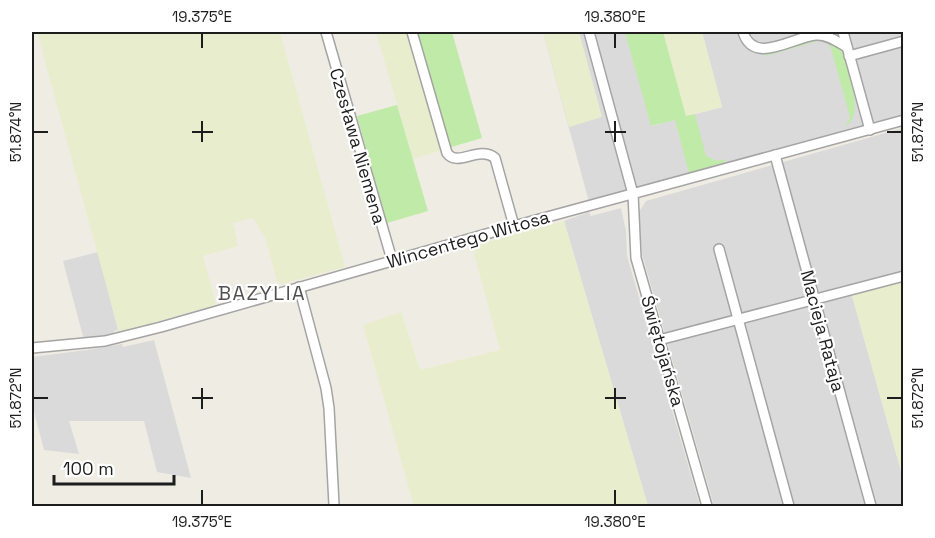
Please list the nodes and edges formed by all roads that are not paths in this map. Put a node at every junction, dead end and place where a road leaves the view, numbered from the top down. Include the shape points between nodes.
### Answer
1 (326, 32) edge
2 (412, 32) edge
3 (589, 32) edge
4 (743, 32) edge
5 (843, 32) edge
6 (820, 33) edge
7 (903, 41) edge
8 (848, 52) junction
9 (903, 120) edge
10 (870, 130) junction
11 (775, 155) junction
12 (633, 194) junction
13 (514, 226) junction
14 (718, 249) dead end
15 (392, 261) junction
16 (903, 276) edge
17 (299, 287) junction
18 (815, 300) junction
19 (738, 320) junction
20 (659, 340) junction
21 (32, 348) edge
22 (334, 505) edge
23 (707, 507) edge
24 (789, 507) edge
25 (871, 507) edge

1 - 15 street, Czesława Niemena
2 - 13 street via 447,153 455,159 478,153 491,155 497,163
3 - 12 street, Świętojańska
4 - 6 street via 752,47 762,49
5 - 8 street
6 - 8 street
7 - 8 street
8 - 10 street
9 - 10 street, Wincentego Witosa
10 - 11 street, Wincentego Witosa
11 - 12 street, Wincentego Witosa
11 - 18 street, Macieja Rataja
12 - 13 street, Wincentego Witosa
12 - 20 street, Świętojańska via 636,258
13 - 15 street, Wincentego Witosa
14 - 19 street
15 - 17 street, Wincentego Witosa
16 - 18 street
17 - 21 street, Wincentego Witosa via 105,341
17 - 22 street via 326,388
18 - 19 street
18 - 25 street, Macieja Rataja
19 - 20 street
19 - 24 street
20 - 23 street, Świętojańska

